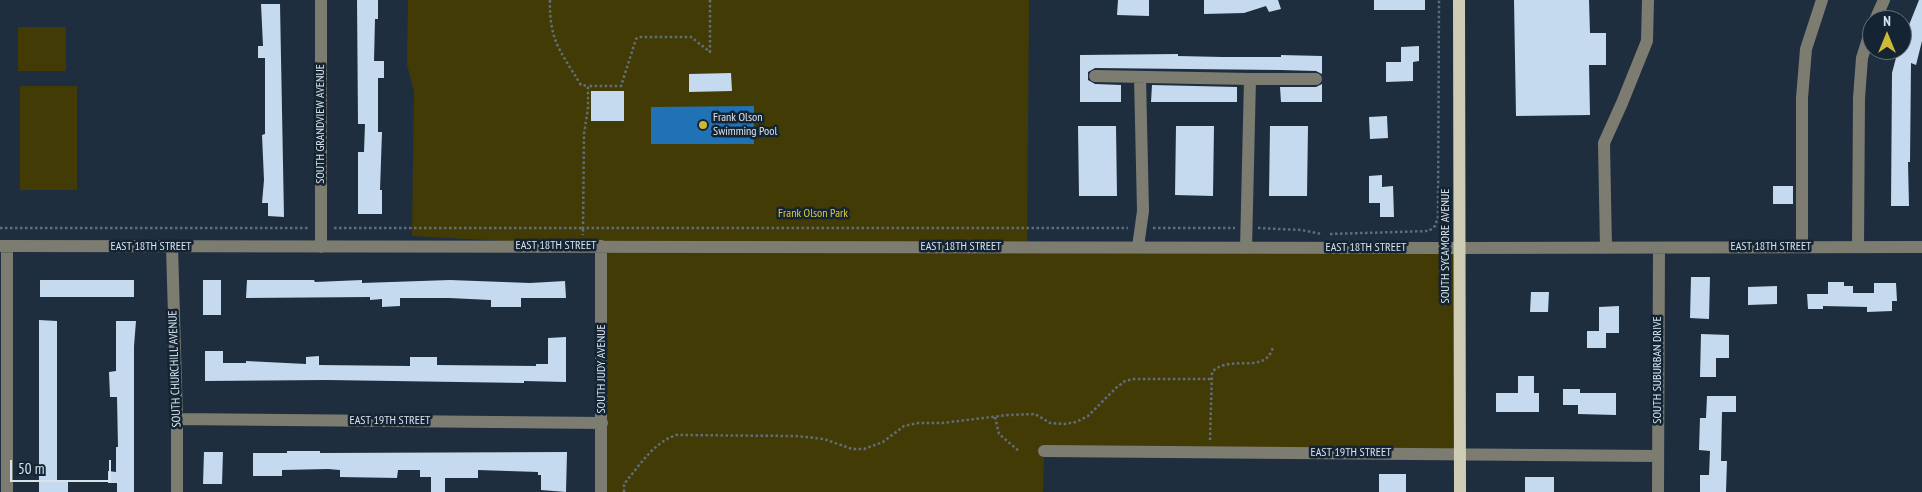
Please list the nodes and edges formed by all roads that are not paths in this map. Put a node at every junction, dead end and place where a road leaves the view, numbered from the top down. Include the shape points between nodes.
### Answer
1 (321, 0) edge
2 (1459, 0) edge
3 (1648, 0) edge
4 (1822, 0) edge
5 (1862, 58) edge
6 (1095, 76) dead end
7 (1140, 77) junction
8 (1250, 79) junction
9 (1316, 79) dead end
10 (3, 246) edge
11 (601, 246) junction
12 (172, 247) junction
13 (321, 247) junction
14 (1138, 247) junction
15 (1802, 247) junction
16 (1858, 247) junction
17 (1922, 247) edge
18 (1246, 248) junction
19 (1460, 248) junction
20 (1606, 248) junction
21 (1660, 248) junction
22 (177, 419) junction
23 (602, 422) junction
24 (1044, 451) dead end
25 (1460, 454) junction
26 (1658, 456) junction
27 (7, 492) edge
28 (177, 492) edge
29 (601, 492) edge
30 (1460, 492) edge
31 (1658, 492) edge

1 - 13 street, SOUTH GRANDVIEW AVENUE
2 - 19 main road, SOUTH SYCAMORE AVENUE
3 - 20 street via 1647,41 1604,143
4 - 15 street via 1806,49 1802,98
5 - 16 street
6 - 7 street
7 - 8 street
7 - 14 street via 1143,211
8 - 9 street
8 - 18 street
10 - 12 street, EAST 18TH STREET
10 - 27 street
11 - 13 street, EAST 18TH STREET
11 - 14 street, EAST 18TH STREET
11 - 23 street, SOUTH JUDY AVENUE
12 - 13 street, EAST 18TH STREET
12 - 22 street, SOUTH CHURCHILL AVENUE
14 - 18 street, EAST 18TH STREET
15 - 16 street, EAST 18TH STREET
15 - 21 street, EAST 18TH STREET
16 - 17 street, EAST 18TH STREET
18 - 19 street, EAST 18TH STREET
19 - 20 street, EAST 18TH STREET
19 - 25 main road, SOUTH SYCAMORE AVENUE
20 - 21 street, EAST 18TH STREET
21 - 26 street, SOUTH SUBURBAN DRIVE
22 - 23 street, EAST 19TH STREET
22 - 28 street, SOUTH CHURCHILL AVENUE
23 - 29 street, SOUTH JUDY AVENUE
24 - 25 street, EAST 19TH STREET
25 - 26 street, EAST 19TH STREET
25 - 30 main road, SOUTH SYCAMORE AVENUE
26 - 31 street, SOUTH SUBURBAN DRIVE

